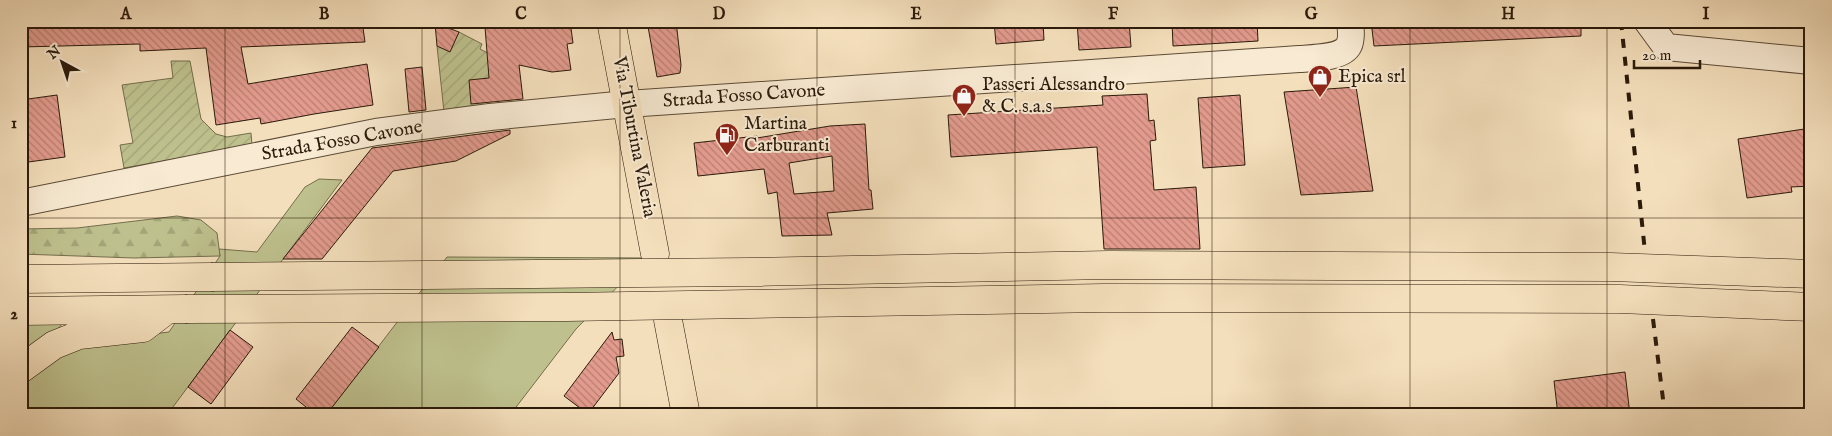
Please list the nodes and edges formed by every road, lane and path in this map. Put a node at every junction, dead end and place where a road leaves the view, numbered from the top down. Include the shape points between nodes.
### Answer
1 (612, 21) edge
2 (1647, 21) edge
3 (1350, 33) edge
4 (1811, 61) edge
5 (628, 104) junction
6 (21, 203) edge
7 (655, 254) dead end
8 (1811, 274) edge
9 (21, 279) edge
10 (1811, 306) edge
11 (176, 309) junction
12 (21, 311) edge
13 (668, 320) dead end
14 (21, 369) edge
15 (686, 415) edge

1 - 5 main road, Via Tiburtina Valeria
2 - 4 street via 1666,47
3 - 5 street, Strada Fosso Cavone via 1346,50 1334,55 1300,59
5 - 6 street, Strada Fosso Cavone via 376,132
5 - 7 main road, Via Tiburtina Valeria
8 - 9 main road, bridge via 1611,267 1109,265
10 - 11 main road, bridge via 1620,300 1104,298 557,307
11 - 12 main road
11 - 14 main road via 143,328 79,335 54,345
13 - 15 main road

